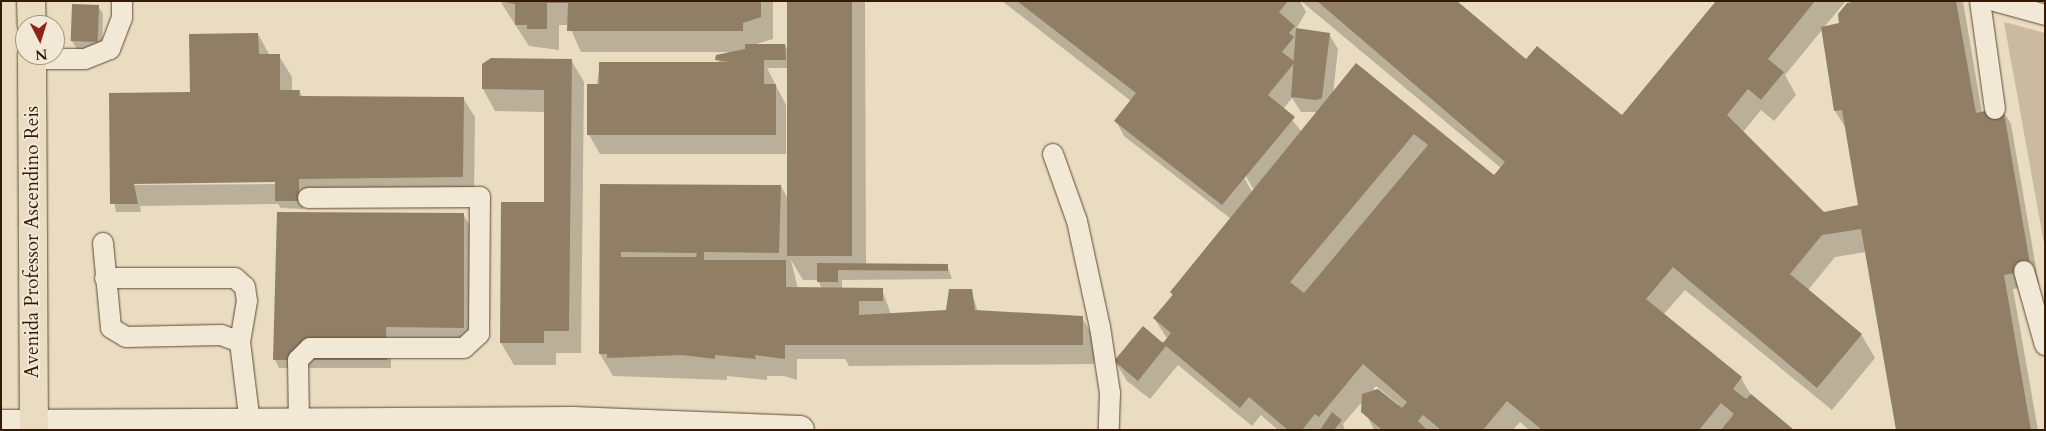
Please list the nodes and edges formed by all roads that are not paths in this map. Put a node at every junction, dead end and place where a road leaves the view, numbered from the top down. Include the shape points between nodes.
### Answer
1 (31, 1) edge
2 (122, 1) edge
3 (1980, 1) edge
4 (1995, 1) edge
5 (2045, 14) edge
6 (32, 15) edge
7 (65, 58) edge
8 (32, 65) edge
9 (1995, 109) dead end
10 (1053, 154) dead end
11 (308, 198) dead end
12 (103, 243) dead end
13 (2024, 271) dead end
14 (105, 278) junction
15 (240, 342) junction
16 (2045, 345) edge
17 (250, 423) junction
18 (299, 423) junction
19 (21, 425) edge
20 (471, 426) edge
21 (800, 430) edge
22 (1109, 430) edge

1 - 6 highway
2 - 7 lane via 122,18 110,50 84,59
3 - 9 lane
4 - 5 lane
8 - 19 highway, Avenida Professor Ascendino Reis
10 - 22 lane via 1077,221 1100,327 1110,393
11 - 18 lane via 480,197 479,334 464,348 310,348 298,360
12 - 14 lane
13 - 16 lane
14 - 15 lane via 111,328 126,337 221,335
14 - 15 lane via 235,278 245,287
15 - 17 lane
17 - 18 street
17 - 19 street
18 - 20 street
20 - 21 street via 717,423

